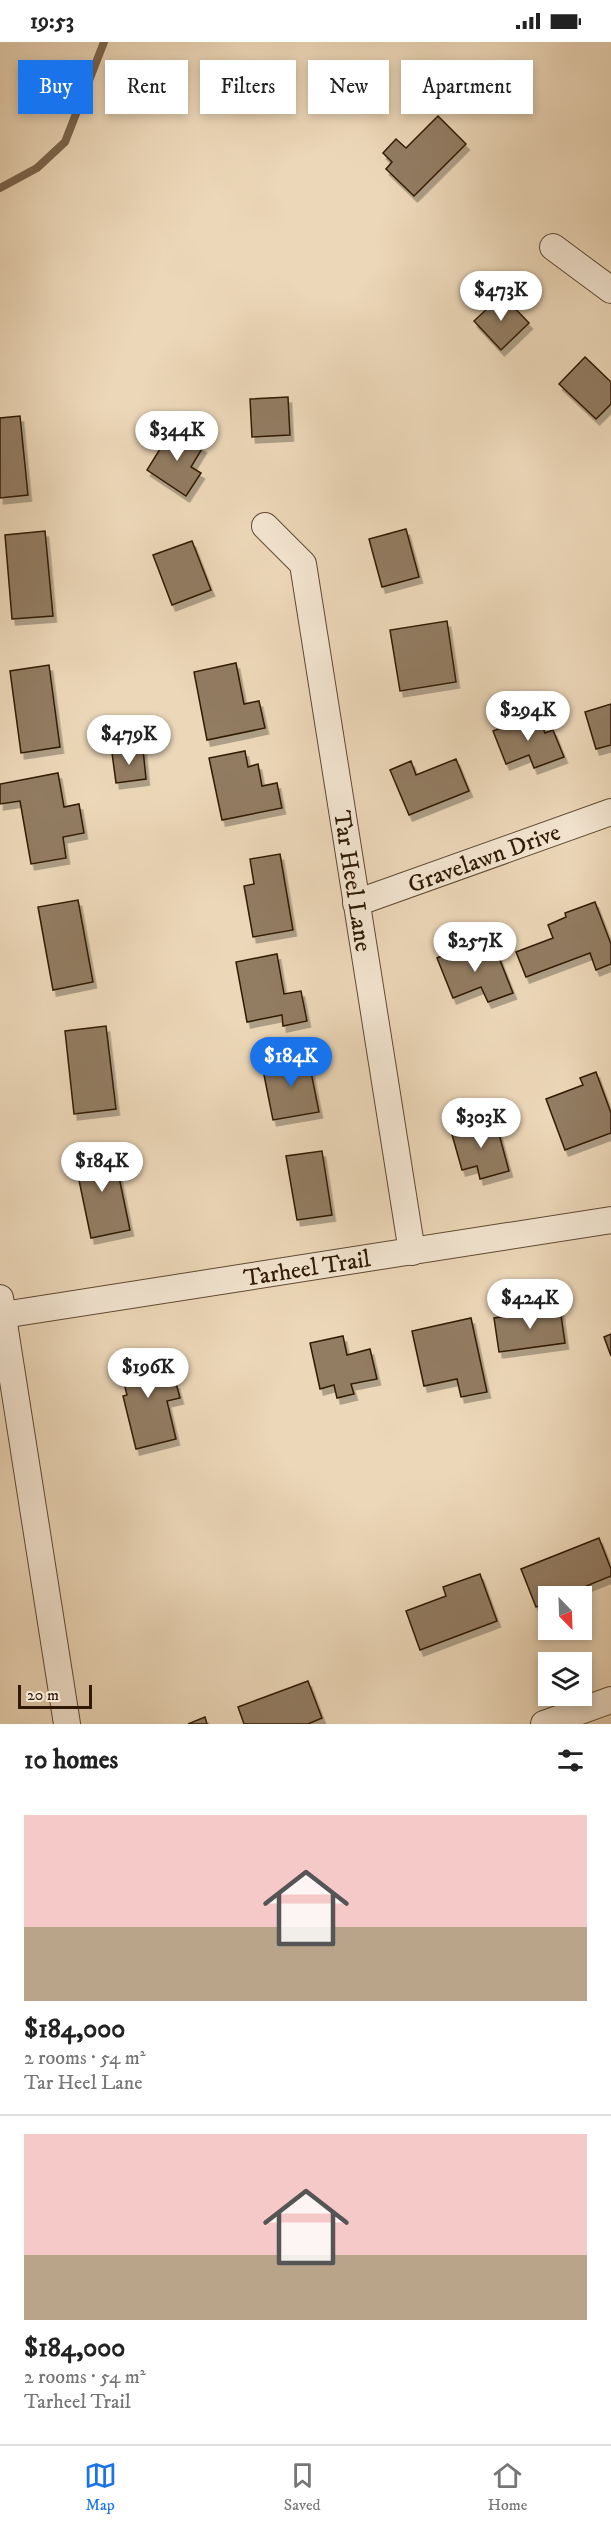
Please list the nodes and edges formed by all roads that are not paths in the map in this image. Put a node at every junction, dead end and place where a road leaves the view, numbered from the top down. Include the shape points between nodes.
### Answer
1 (553, 247) dead end
2 (611, 290) edge
3 (265, 526) dead end
4 (611, 812) edge
5 (356, 903) junction
6 (611, 1220) edge
7 (412, 1252) junction
8 (1, 1307) edge
9 (611, 1700) edge
10 (67, 1724) edge
11 (544, 1724) edge

1 - 2 street
3 - 5 street, Tar Heel Lane via 303,564
4 - 5 street, Gravelawn Drive
5 - 7 street, Tar Heel Lane
6 - 7 street, Tarheel Trail
7 - 8 street, Tarheel Trail
8 - 10 street
9 - 11 street

